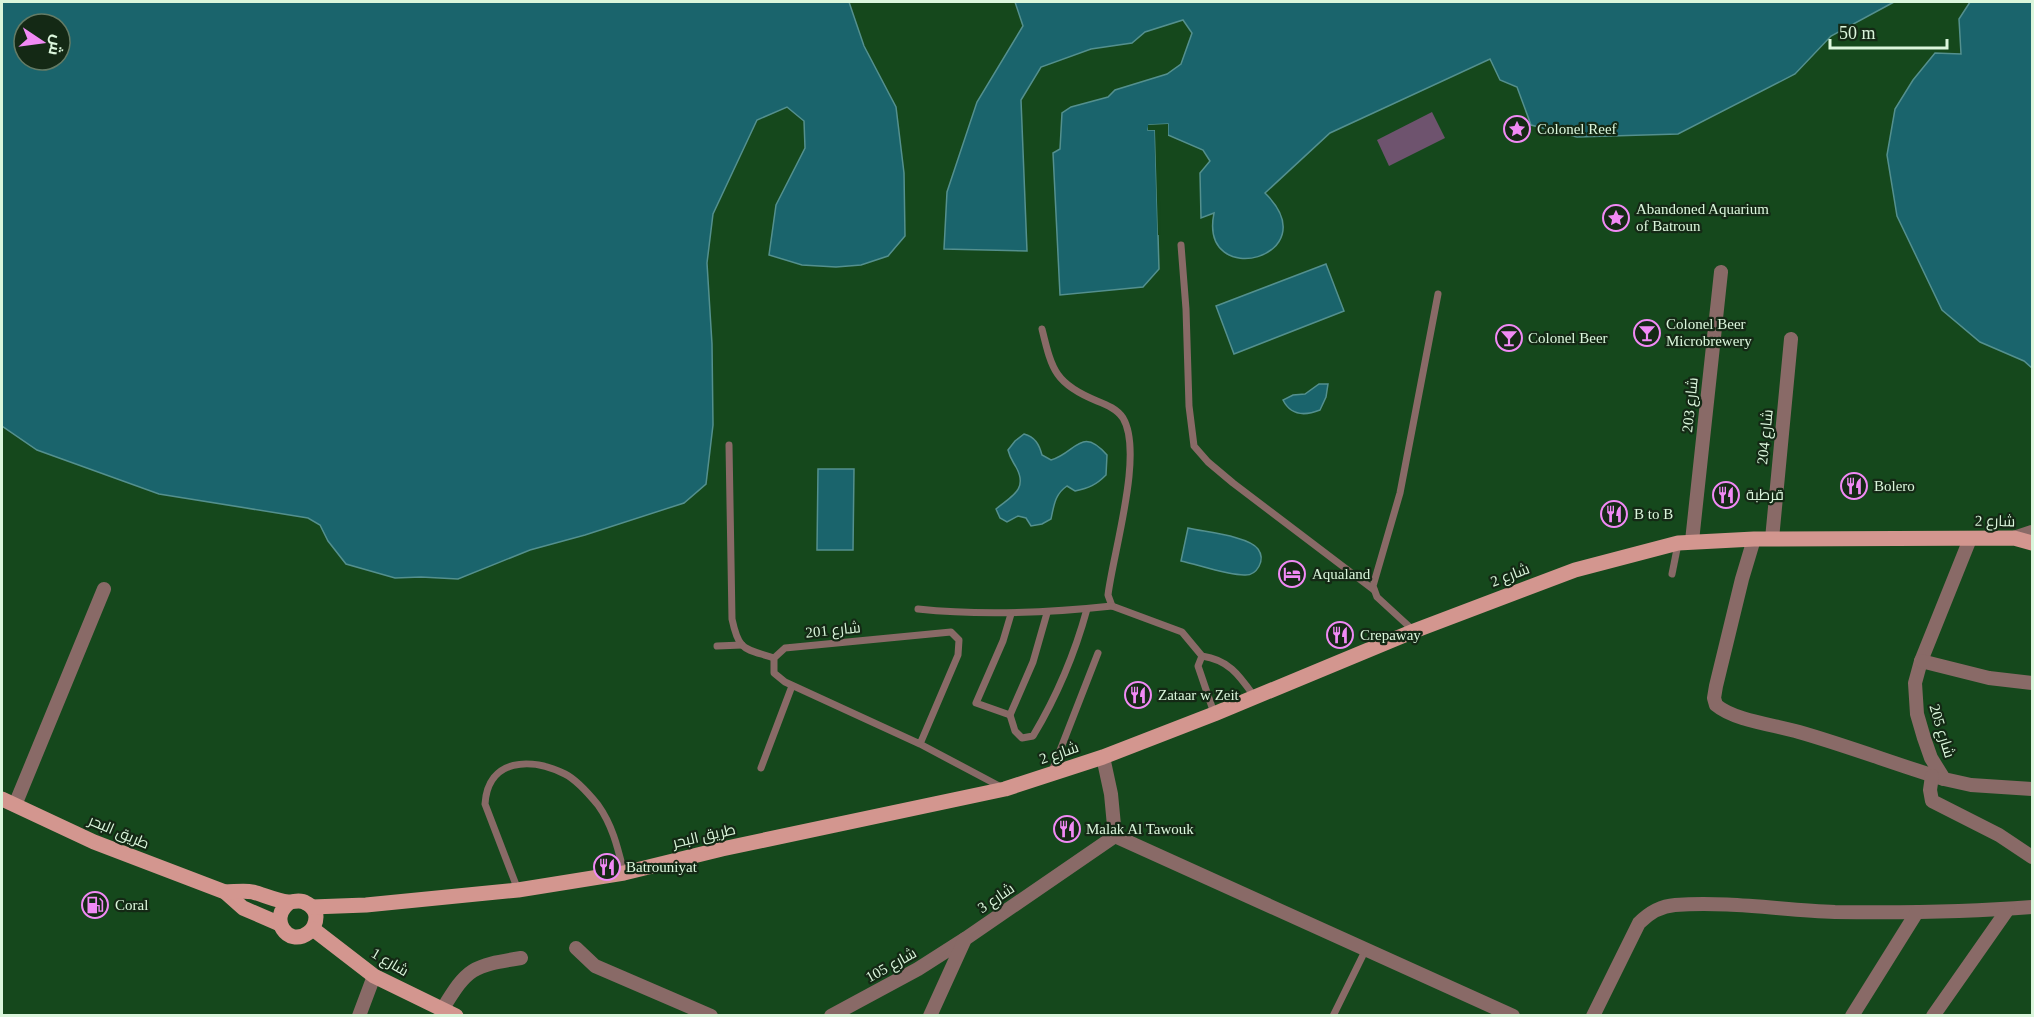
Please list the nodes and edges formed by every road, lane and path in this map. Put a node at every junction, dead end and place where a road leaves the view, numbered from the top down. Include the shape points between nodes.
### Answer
1 (1181, 244) dead end
2 (1721, 272) dead end
3 (1438, 294) dead end
4 (1042, 329) dead end
5 (1791, 339) dead end
6 (729, 445) dead end
7 (2032, 532) edge
8 (2014, 538) junction
9 (1754, 539) junction
10 (1772, 539) junction
11 (1970, 539) junction
12 (1685, 542) junction
13 (2032, 543) edge
14 (1672, 574) dead end
15 (104, 589) dead end
16 (1374, 590) junction
17 (1112, 606) junction
18 (918, 609) dead end
19 (1087, 609) junction
20 (1047, 613) junction
21 (1011, 614) junction
22 (1414, 631) junction
23 (742, 645) junction
24 (717, 646) dead end
25 (1098, 653) dead end
26 (1202, 656) junction
27 (774, 658) junction
28 (1921, 661) junction
29 (2032, 683) edge
30 (792, 686) junction
31 (1255, 697) junction
32 (1214, 714) junction
33 (1010, 715) junction
34 (920, 744) junction
35 (1103, 757) junction
36 (761, 768) dead end
37 (1050, 776) junction
38 (1938, 777) junction
39 (1028, 782) joint
40 (1005, 789) junction
41 (2032, 789) edge
42 (8, 802) edge
43 (1115, 836) junction
44 (2032, 858) edge
45 (624, 873) junction
46 (518, 890) junction
47 (225, 892) junction
48 (290, 902) junction
49 (312, 907) junction
50 (2032, 908) edge
51 (2008, 909) junction
52 (1917, 912) junction
53 (280, 924) junction
54 (313, 929) junction
55 (965, 939) junction
56 (576, 948) dead end
57 (1366, 949) junction
58 (521, 958) dead end
59 (374, 976) junction
60 (449, 1013) edge
61 (359, 1016) edge
62 (711, 1016) edge
63 (831, 1016) edge
64 (930, 1016) edge
65 (1333, 1016) edge
66 (1513, 1016) edge
67 (1593, 1016) edge
68 (1852, 1016) edge
69 (1933, 1016) edge

1 - 16 lane via 1194,446 1233,483
2 - 12 street, شارع 203
3 - 16 lane via 1400,493
4 - 17 lane via 1052,364 1063,382 1078,394 1118,412 1130,438 1130,477 1108,595
5 - 10 street, شارع 204
6 - 23 lane via 732,619 736,640
7 - 8 street
8 - 11 main road, شارع 2
8 - 13 main road, شارع 2
9 - 10 main road, شارع 2
9 - 12 main road, شارع 2
9 - 38 street via 1716,686 1716,705 1741,717
10 - 11 main road, شارع 2
11 - 28 street, شارع 205
12 - 14 lane
12 - 22 main road, شارع 2 via 1575,570
15 - 42 street
16 - 22 lane
17 - 19 lane
17 - 26 lane via 1182,632
18 - 21 lane
19 - 20 lane
19 - 33 lane via 1065,673 1034,736 1022,738
20 - 21 lane
20 - 33 lane
21 - 33 lane via 976,703
22 - 31 main road, شارع 2
23 - 24 lane
23 - 27 lane
25 - 37 lane
26 - 31 lane via 1229,666
26 - 32 lane via 1198,666
27 - 30 lane via 774,673
27 - 34 lane, شارع 201 via 785,648 951,632 959,640 958,655
28 - 29 street via 1989,678
28 - 38 street, شارع 205 via 1915,683 1917,714
30 - 34 lane
30 - 36 lane
31 - 32 main road, شارع 2
32 - 35 main road, شارع 2
34 - 40 lane
35 - 37 main road, شارع 2
35 - 43 street
37 - 39 main road, شارع 2
38 - 41 street, شارع 205 via 1971,785
38 - 44 street via 1930,790 1932,801 1999,835
39 - 40 main road, طريق البحر
40 - 45 main road, طريق البحر
42 - 47 main road, طريق البحر via 94,842
43 - 55 street, شارع 3
43 - 57 street
45 - 46 main road, طريق البحر
45 - 46 lane via 612,830 580,785 542,764 524,762 499,773 486,794 485,804
46 - 49 main road, طريق البحر
47 - 48 main road, طريق البحر via 250,891
47 - 53 main road, طريق البحر via 243,908
48 - 49 main road via 302,901
48 - 53 main road via 281,911
49 - 54 main road via 316,918
50 - 51 street
51 - 52 street
51 - 69 street
52 - 67 street via 1740,906 1660,908 1639,923
52 - 68 street
53 - 54 main road via 287,933 298,937
54 - 59 main road, شارع 1
55 - 63 street, شارع 105
55 - 64 street
56 - 62 street via 595,966
57 - 65 lane
57 - 66 street
58 - 60 street via 488,963 467,974 459,982
59 - 60 main road, شارع 1
59 - 61 street

